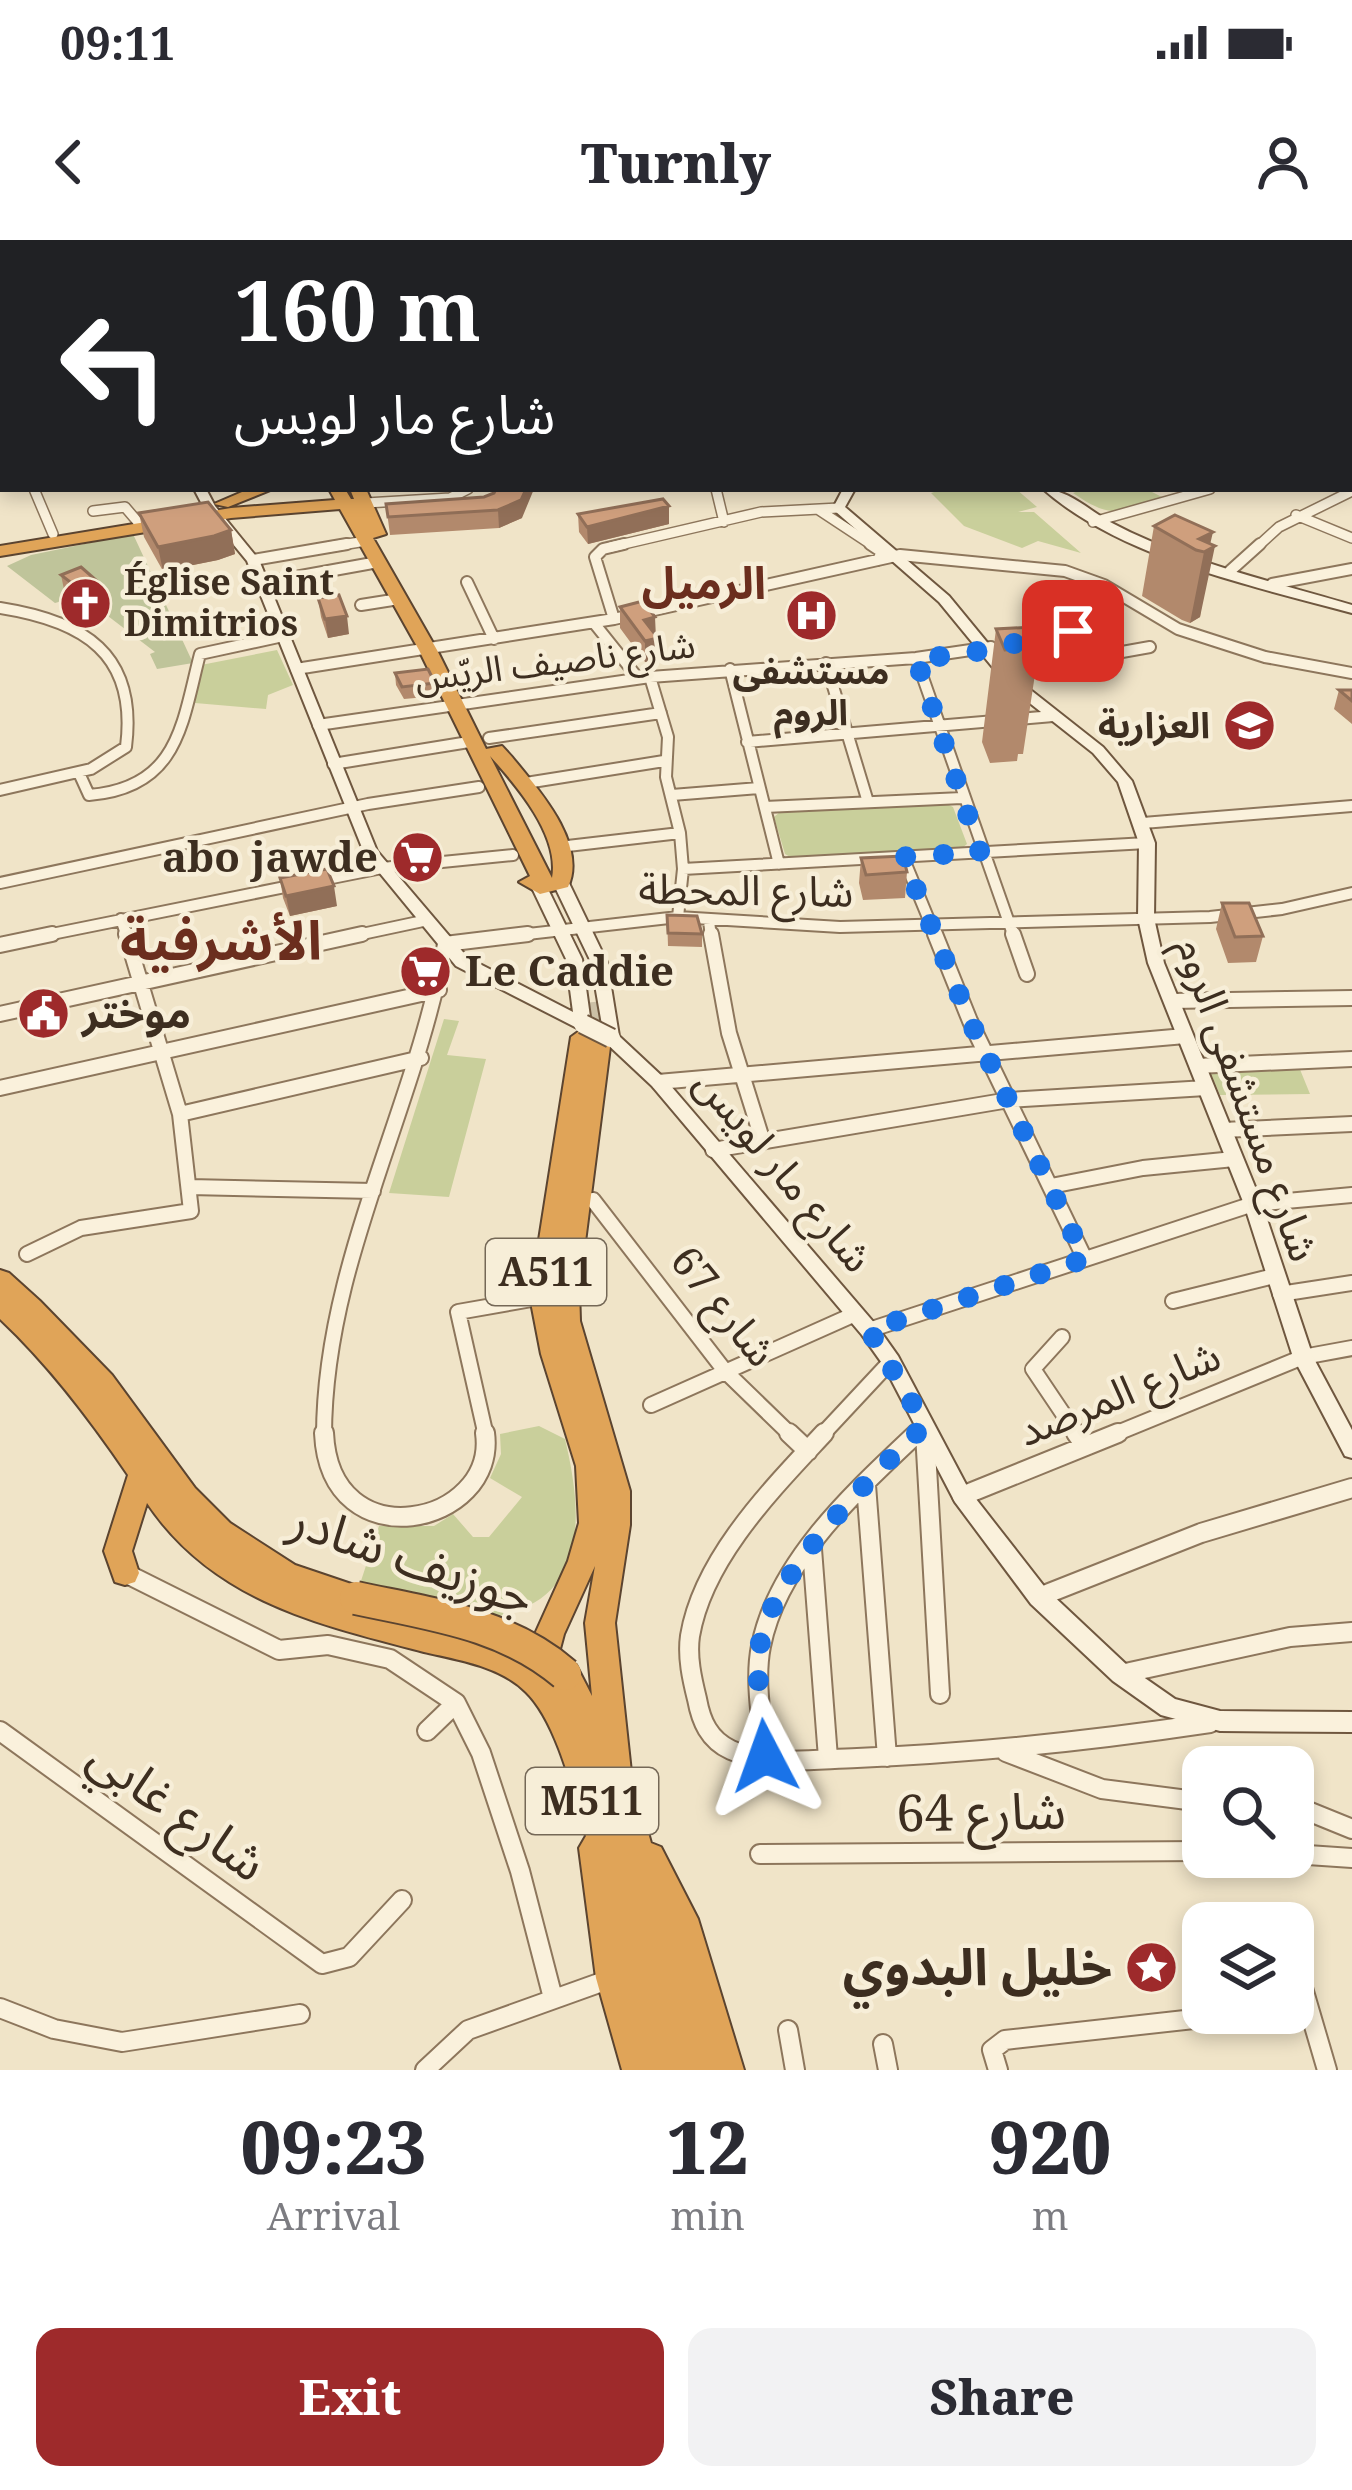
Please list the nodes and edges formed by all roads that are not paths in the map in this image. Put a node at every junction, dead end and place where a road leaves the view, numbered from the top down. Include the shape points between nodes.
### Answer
1 (35, 492) edge
2 (202, 492) edge
3 (260, 492) edge
4 (464, 492) edge
5 (717, 492) edge
6 (847, 492) edge
7 (1053, 492) edge
8 (1199, 492) edge
9 (1350, 492) edge
10 (351, 495) edge
11 (387, 502) junction
12 (839, 508) junction
13 (817, 510) junction
14 (93, 511) dead end
15 (219, 514) junction
16 (1296, 515) junction
17 (137, 520) junction
18 (724, 522) junction
19 (1093, 522) junction
20 (1352, 538) edge
21 (47, 539) junction
22 (0, 547) edge
23 (375, 548) junction
24 (892, 556) junction
25 (253, 560) junction
26 (874, 563) junction
27 (1352, 569) edge
28 (1230, 571) junction
29 (467, 582) dead end
30 (262, 583) junction
31 (1271, 584) junction
32 (398, 599) junction
33 (361, 605) dead end
34 (0, 608) edge
35 (1352, 609) edge
36 (614, 619) junction
37 (594, 622) junction
38 (283, 636) junction
39 (494, 639) junction
40 (1150, 646) dead end
41 (988, 648) junction
42 (436, 650) junction
43 (916, 658) junction
44 (826, 663) junction
45 (296, 669) junction
46 (730, 669) junction
47 (1352, 674) edge
48 (644, 677) junction
49 (462, 701) junction
50 (661, 713) junction
51 (1053, 716) junction
52 (318, 725) junction
53 (937, 725) junction
54 (850, 732) junction
55 (747, 742) junction
56 (485, 746) junction
57 (664, 761) junction
58 (333, 764) junction
59 (79, 773) junction
60 (526, 783) junction
61 (479, 788) junction
62 (759, 788) junction
63 (0, 790) edge
64 (672, 795) junction
65 (962, 797) junction
66 (868, 802) junction
67 (1352, 806) edge
68 (766, 807) junction
69 (351, 809) junction
70 (1143, 823) junction
71 (680, 833) junction
72 (1147, 842) junction
73 (559, 848) junction
74 (980, 852) junction
75 (513, 855) junction
76 (903, 857) junction
77 (779, 864) junction
78 (382, 868) junction
79 (683, 869) junction
80 (550, 882) junction
81 (0, 883) edge
82 (1352, 893) edge
83 (678, 916) junction
84 (1147, 918) junction
85 (121, 920) junction
86 (423, 921) junction
87 (709, 921) junction
88 (1004, 921) junction
89 (926, 923) junction
90 (583, 925) junction
91 (561, 929) junction
92 (445, 944) junction
93 (0, 945) edge
94 (1027, 974) dead end
95 (142, 983) junction
96 (439, 990) junction
97 (1352, 998) edge
98 (1172, 1001) junction
99 (0, 1014) edge
100 (594, 1036) junction
101 (1185, 1036) junction
102 (164, 1050) junction
103 (985, 1052) junction
104 (421, 1058) junction
105 (1352, 1059) edge
106 (1197, 1066) junction
107 (738, 1074) junction
108 (658, 1082) junction
109 (0, 1088) edge
110 (1206, 1088) junction
111 (1010, 1100) junction
112 (180, 1114) junction
113 (1352, 1124) edge
114 (1222, 1130) junction
115 (763, 1142) junction
116 (713, 1150) junction
117 (1234, 1159) junction
118 (190, 1186) junction
119 (1051, 1186) junction
120 (373, 1191) junction
121 (1352, 1195) edge
122 (593, 1199) dead end
123 (1253, 1204) junction
124 (27, 1254) dead end
125 (1085, 1259) junction
126 (0, 1280) edge
127 (1352, 1282) edge
128 (1277, 1285) junction
129 (543, 1297) junction
130 (1173, 1300) dead end
131 (0, 1304) edge
132 (862, 1322) junction
133 (1062, 1337) dead end
134 (1352, 1348) edge
135 (1303, 1357) junction
136 (891, 1360) junction
137 (725, 1371) junction
138 (651, 1406) dead end
139 (925, 1425) junction
140 (1085, 1446) junction
141 (1352, 1450) edge
142 (808, 1451) junction
143 (142, 1474) junction
144 (866, 1485) junction
145 (1352, 1488) edge
146 (962, 1496) junction
147 (812, 1549) junction
148 (125, 1573) joint
149 (1039, 1597) junction
150 (1352, 1632) edge
151 (1121, 1674) junction
152 (547, 1680) junction
153 (940, 1694) dead end
154 (456, 1703) junction
155 (1220, 1721) junction
156 (1352, 1722) edge
157 (0, 1731) edge
158 (427, 1731) dead end
159 (1006, 1752) junction
160 (765, 1756) junction
161 (887, 1757) junction
162 (828, 1758) junction
163 (615, 1772) junction
164 (1182, 1801) edge
165 (593, 1804) junction
166 (627, 1813) junction
167 (1314, 1814) edge
168 (1352, 1829) edge
169 (1182, 1851) edge
170 (760, 1854) dead end
171 (1314, 1855) edge
172 (1352, 1858) edge
173 (402, 1900) dead end
174 (644, 1928) junction
175 (613, 1978) junction
176 (554, 1998) junction
177 (0, 2008) edge
178 (300, 2014) dead end
179 (1182, 2021) edge
180 (788, 2030) dead end
181 (1312, 2034) edge
182 (883, 2044) dead end
183 (425, 2070) edge
184 (639, 2070) edge
185 (670, 2070) edge
186 (699, 2070) edge
187 (727, 2070) edge
188 (795, 2070) edge
189 (888, 2070) edge
190 (998, 2070) edge
191 (1327, 2070) edge

1 - 21 street
2 - 15 street, شارع مار لويس
3 - 15 highway
4 - 11 street
5 - 18 street
6 - 12 street
7 - 19 street
8 - 19 street
9 - 16 street
10 - 11 street
10 - 15 highway
10 - 23 highway
11 - 23 highway
12 - 13 street
12 - 24 street, شارع مستشفى الروم
13 - 18 street
13 - 26 street via 882,552
14 - 17 street via 125,507
15 - 17 highway
15 - 21 highway
15 - 25 street, شارع مار لويس
16 - 20 street
16 - 28 street
17 - 21 highway
18 - 36 street via 598,552
19 - 28 street
21 - 22 highway
23 - 25 street
23 - 30 street
23 - 32 highway
23 - 42 highway
24 - 26 street
24 - 41 street, شارع مستشفى الروم
24 - 47 street via 1056,569 1104,585 1178,629
25 - 30 street, شارع مار لويس
26 - 36 street
27 - 31 street
28 - 31 street
29 - 39 street
30 - 38 street, شارع مار لويس
31 - 35 street
32 - 33 street
32 - 42 highway
34 - 59 street via 62,622 99,643 118,666 126,747
36 - 37 street
37 - 39 street
37 - 48 street
38 - 45 street, شارع مار لويس
38 - 59 street via 200,654 190,709 160,765 126,790 89,795
39 - 42 street
40 - 41 street, شارع ناصيف الريّس via 1122,652 1080,631
41 - 43 street, شارع ناصيف الريّس
41 - 51 street, شارع مستشفى الروم via 1013,683
42 - 45 street
42 - 49 highway
43 - 44 street, شارع ناصيف الريّس
43 - 53 street
44 - 46 street, شارع ناصيف الريّس
44 - 54 street
45 - 52 street, شارع مار لويس
46 - 48 street, شارع ناصيف الريّس
46 - 55 street
48 - 49 street, شارع ناصيف الريّس
48 - 50 street
49 - 52 street, شارع ناصيف الريّس
49 - 56 highway
50 - 56 street
50 - 57 street
51 - 53 street
51 - 70 street, شارع مستشفى الروم via 1118,770
52 - 58 street, شارع مار لويس
53 - 54 street
53 - 65 street
54 - 55 street
54 - 66 street
55 - 62 street
56 - 58 street
56 - 60 highway
56 - 61 highway
56 - 80 highway
57 - 60 street
57 - 64 street
58 - 69 street, شارع مار لويس
59 - 63 street
60 - 73 highway
61 - 69 street
61 - 75 highway
62 - 64 street
62 - 68 street
64 - 71 street
65 - 66 street
65 - 74 street
66 - 68 street
67 - 70 street
68 - 77 street
69 - 78 street, شارع مار لويس
69 - 81 street
70 - 72 street, شارع مستشفى الروم
71 - 73 street
71 - 79 street
72 - 74 street
72 - 84 street, شارع مستشفى الروم
73 - 80 highway via 566,866
74 - 76 street
74 - 88 street
75 - 78 street
75 - 80 highway via 529,883
76 - 77 street
76 - 89 street
77 - 79 street
78 - 85 street
78 - 86 street, شارع مار لويس
79 - 83 street
80 - 90 street
80 - 91 street
82 - 84 street, شارع المحطة via 1261,912
83 - 87 street, شارع المحطة
83 - 90 street, شارع المحطة
84 - 88 street, شارع المحطة
84 - 98 street, شارع مستشفى الروم
85 - 93 street
85 - 95 street
86 - 92 street, شارع مار لويس
86 - 95 street
87 - 89 street, شارع المحطة
87 - 107 street
88 - 89 street, شارع المحطة
88 - 94 street
89 - 103 street
90 - 91 street, شارع المحطة
90 - 100 street via 598,962
91 - 92 street, شارع المحطة
91 - 100 street
92 - 96 street
92 - 100 street, شارع مار لويس via 462,962
95 - 99 street
95 - 102 street
96 - 102 street
96 - 104 street
97 - 98 street
98 - 101 street, شارع مستشفى الروم
100 - 108 street, شارع مار لويس
100 - 129 highway, A511
100 - 163 highway, A511 via 566,1289 567,1321 616,1491 600,1623
101 - 103 street
101 - 106 street, شارع مستشفى الروم
102 - 109 street
102 - 112 street
103 - 107 street
103 - 111 street
104 - 112 street
104 - 120 street
105 - 106 street
106 - 110 street, شارع مستشفى الروم
107 - 108 street
107 - 115 street
108 - 116 street, شارع مار لويس
110 - 111 street
110 - 114 street, شارع مستشفى الروم
111 - 115 street
111 - 119 street
112 - 118 street
113 - 114 street
114 - 117 street, شارع مستشفى الروم
115 - 116 street
116 - 132 street, شارع مار لويس
117 - 119 street
117 - 123 street, شارع مستشفى الروم
118 - 120 street
118 - 124 street via 185,1216 87,1227
119 - 125 street
120 - 129 street via 338,1298 323,1430 331,1474 350,1505 413,1516 464,1491 487,1458 488,1440 458,1312
121 - 123 street
122 - 137 street, شارع 67
123 - 125 street
123 - 128 street, شارع مستشفى الروم
125 - 132 street
126 - 152 highway, جوزيف شادر, bridge via 117,1399 216,1528 275,1568 535,1650
127 - 128 street
128 - 130 street
128 - 135 street, شارع مستشفى الروم
129 - 152 highway, A511 via 594,1503 586,1554 546,1641
131 - 143 highway, جوزيف شادر via 86,1395
132 - 136 street, شارع مار لويس
132 - 137 street
133 - 140 street via 1033,1369
134 - 135 street, شارع المرصد
135 - 140 street, شارع المرصد
135 - 141 street, شارع مستشفى الروم
136 - 139 street, شارع مار لويس
136 - 142 street
137 - 138 street
137 - 142 street, شارع 67
139 - 144 street
139 - 146 street, شارع مار لويس
139 - 153 street
140 - 146 street, شارع المرصد
142 - 160 street via 716,1571 692,1628 689,1656 708,1731 722,1745
143 - 148 highway via 118,1552
143 - 152 highway, جوزيف شادر via 196,1546 238,1576 310,1610 485,1654
144 - 147 street
144 - 161 street
145 - 149 street via 1201,1533
146 - 149 street, شارع مار لويس
147 - 160 street via 778,1589 762,1637
147 - 162 street
148 - 154 street via 279,1650 328,1645 390,1658
149 - 151 street, شارع مار لويس
150 - 151 street
151 - 155 street, شارع مار لويس via 1169,1708
152 - 163 highway, جوزيف شادر
152 - 165 highway, M511
154 - 158 street
154 - 176 street via 481,1753
155 - 156 street, شارع مار لويس
155 - 159 street
157 - 173 street, شارع غابي via 322,1964 349,1958
159 - 161 street
159 - 164 street via 1067,1780
160 - 162 street
161 - 162 street
163 - 166 highway, جوزيف شادر / M511
165 - 174 highway, M511
165 - 175 highway
166 - 174 highway, جوزيف شادر / M511
166 - 187 highway via 681,1919
167 - 168 street
169 - 170 street, شارع 64
171 - 172 street
174 - 185 highway, M511
174 - 186 highway, M511
175 - 176 street
175 - 184 highway
176 - 183 street via 468,2030
177 - 178 street via 122,2042
179 - 190 street via 995,2044
180 - 188 street
181 - 191 street
182 - 189 street

